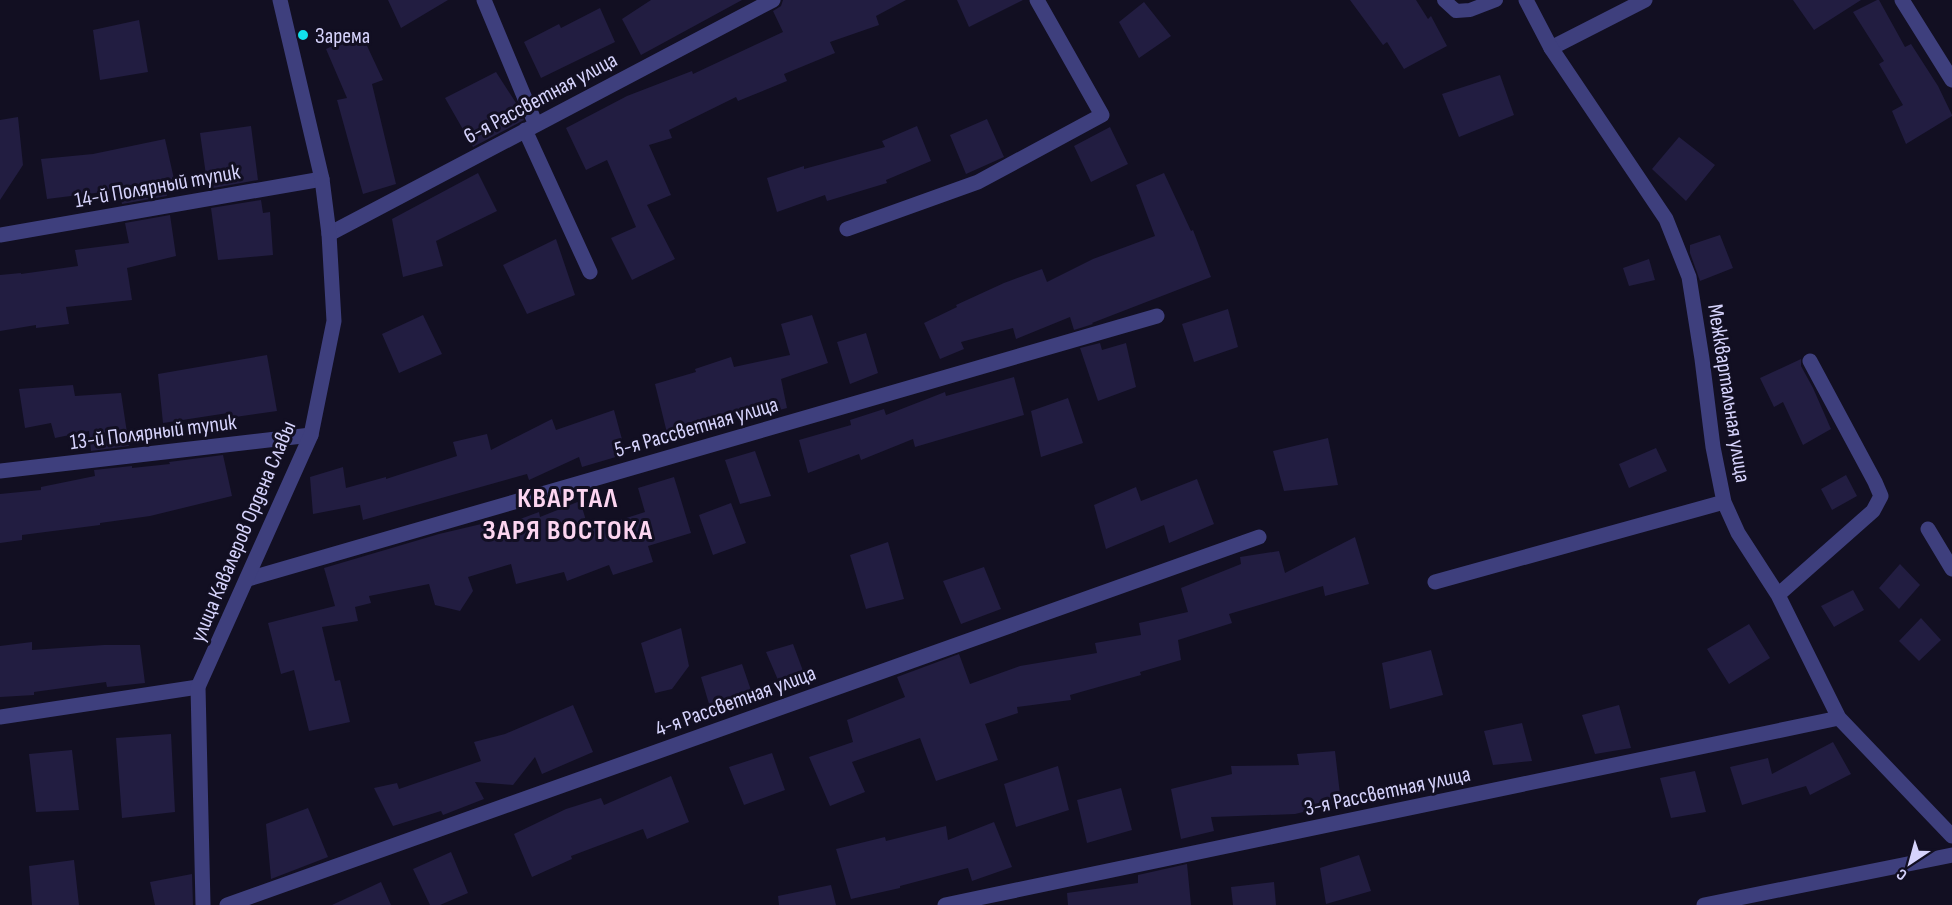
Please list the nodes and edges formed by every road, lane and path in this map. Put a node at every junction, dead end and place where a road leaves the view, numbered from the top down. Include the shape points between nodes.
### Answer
1 (281, 0) edge
2 (484, 0) edge
3 (773, 0) edge
4 (1037, 0) edge
5 (1444, 0) edge
6 (1496, 0) edge
7 (1526, 0) edge
8 (1645, 0) edge
9 (1902, 0) edge
10 (1551, 48) junction
11 (1952, 80) edge
12 (530, 128) junction
13 (322, 179) junction
14 (847, 229) dead end
15 (329, 234) junction
16 (0, 235) edge
17 (591, 272) dead end
18 (1157, 316) dead end
19 (1810, 361) dead end
20 (311, 435) junction
21 (0, 471) edge
22 (1724, 502) junction
23 (1928, 529) dead end
24 (1259, 537) dead end
25 (1952, 569) edge
26 (248, 579) junction
27 (1435, 582) dead end
28 (1778, 595) junction
29 (198, 687) junction
30 (0, 717) edge
31 (1839, 718) junction
32 (1952, 836) edge
33 (1952, 855) edge
34 (203, 905) edge
35 (227, 905) edge
36 (945, 905) edge
37 (1704, 905) edge

1 - 13 street, улица Кавалеров Ордена Славы
2 - 12 street
3 - 12 street, 6-я Рассветная улица
4 - 14 street via 1102,115 978,182
5 - 6 lane via 1456,11
7 - 10 street, Межквартальная улица
8 - 10 street
9 - 11 street
10 - 22 street, Межквартальная улица via 1666,219 1689,277
12 - 15 street, 6-я Рассветная улица
12 - 17 street
13 - 15 street, улица Кавалеров Ордена Славы
13 - 16 street, 14-й Полярный тупик
15 - 20 street, улица Кавалеров Ордена Славы via 334,321
18 - 26 street, 5-я Рассветная улица
19 - 28 street via 1881,496 1873,511
20 - 21 street, 13-й Полярный тупик
20 - 26 street, улица Кавалеров Ордена Славы
22 - 27 street
22 - 28 street, Межквартальная улица via 1738,533
23 - 25 street
24 - 35 street, 4-я Рассветная улица
26 - 29 street, улица Кавалеров Ордена Славы
28 - 31 street, Межквартальная улица
29 - 30 street
29 - 34 street, улица Кавалеров Ордена Славы
31 - 32 street, Межквартальная улица
31 - 36 street, 3-я Рассветная улица
33 - 37 street

